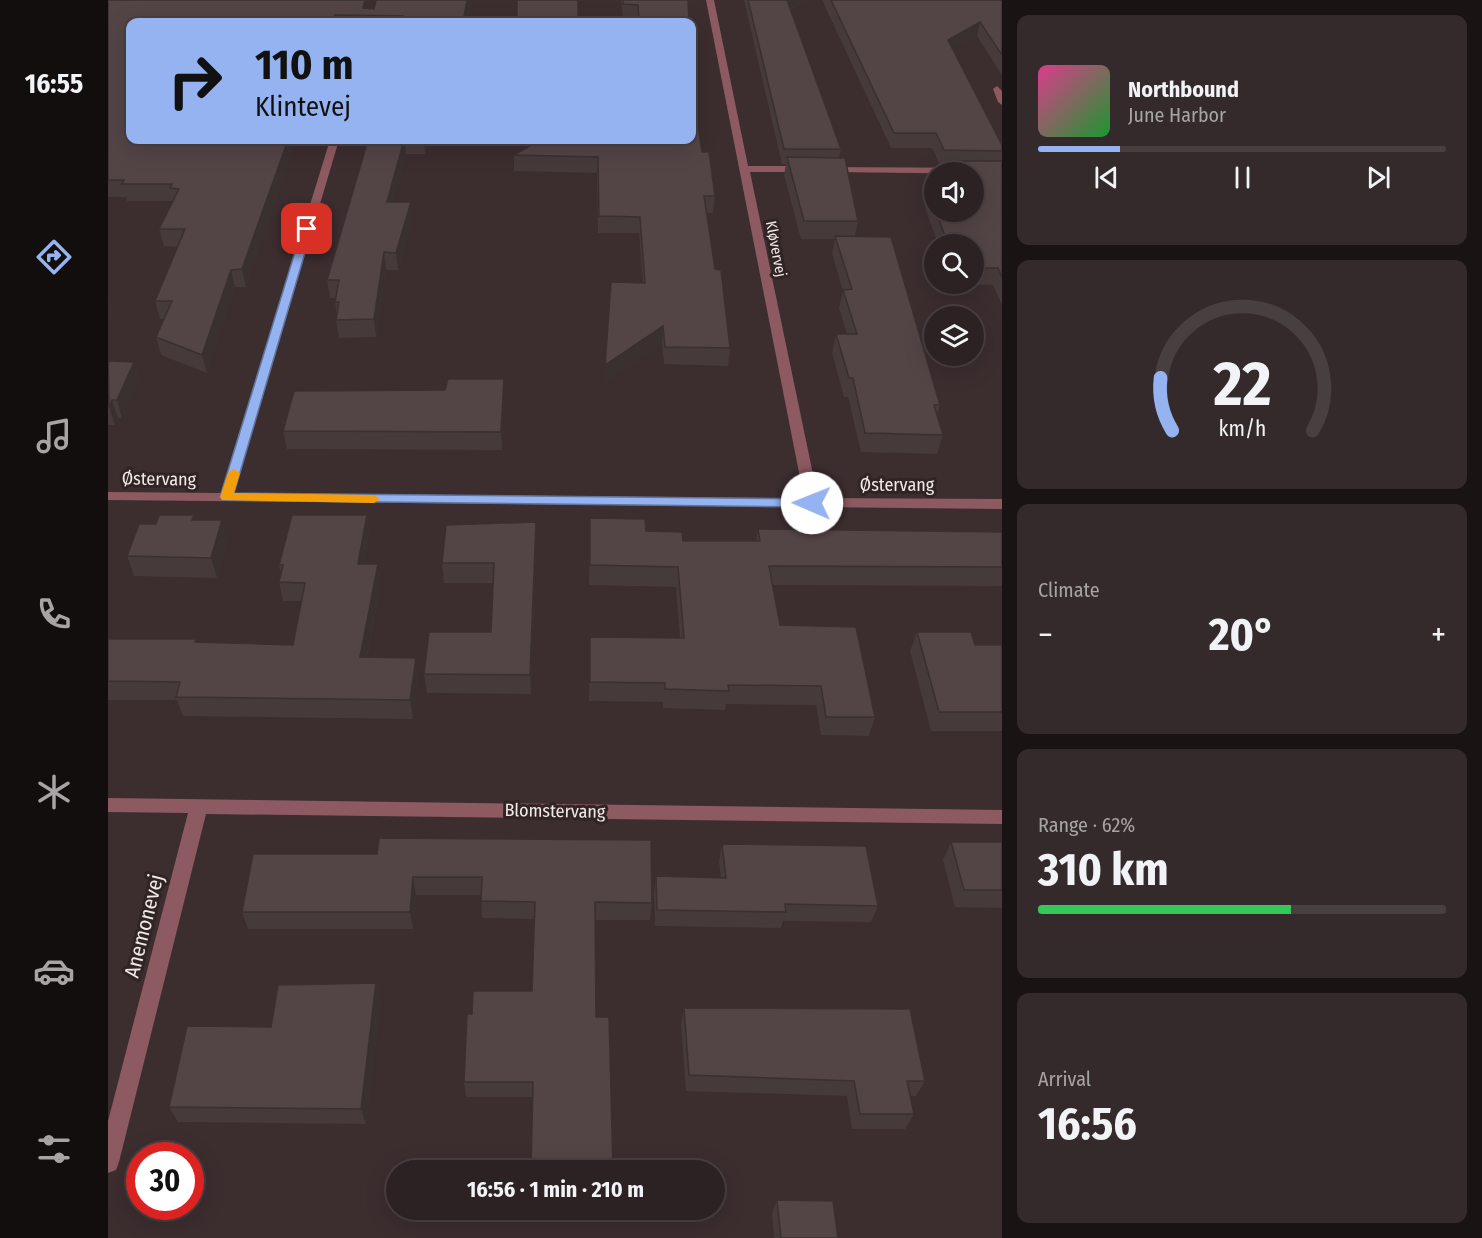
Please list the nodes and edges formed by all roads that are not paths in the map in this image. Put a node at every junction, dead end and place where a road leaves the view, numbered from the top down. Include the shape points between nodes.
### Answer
1 (710, 0) edge
2 (997, 89) dead end
3 (1002, 102) edge
4 (333, 144) edge
5 (744, 169) junction
6 (1002, 171) edge
7 (108, 496) edge
8 (226, 497) junction
9 (812, 503) junction
10 (1002, 504) edge
11 (108, 805) edge
12 (199, 806) junction
13 (1002, 817) edge
14 (108, 1162) edge

1 - 5 street, Kløvervej
2 - 3 street
4 - 8 street
5 - 6 street
5 - 9 street, Kløvervej
7 - 8 street, Østervang
8 - 9 street, Østervang
9 - 10 street, Østervang
11 - 12 street, Blomstervang
12 - 13 street, Blomstervang
12 - 14 street, Anemonevej

